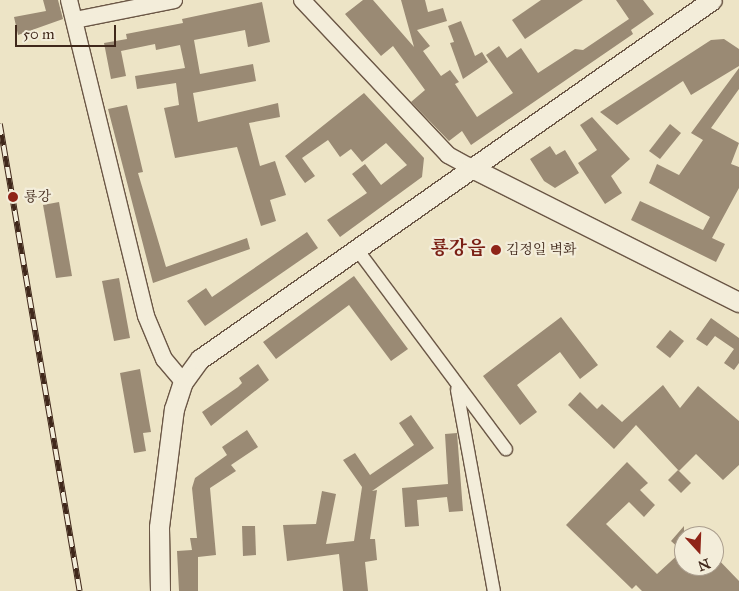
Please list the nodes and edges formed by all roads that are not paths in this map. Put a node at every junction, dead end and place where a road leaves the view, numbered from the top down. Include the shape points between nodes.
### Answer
1 (70, 0) edge
2 (174, 0) edge
3 (302, 0) edge
4 (712, 0) edge
5 (75, 20) junction
6 (470, 167) junction
7 (356, 248) junction
8 (739, 302) edge
9 (183, 382) junction
10 (457, 388) junction
11 (506, 449) dead end
12 (160, 591) edge
13 (494, 591) edge

1 - 5 street
2 - 5 street
3 - 6 street via 448,156
4 - 6 main road
5 - 9 street via 146,316 164,359
6 - 7 main road
6 - 8 main road
7 - 9 main road via 200,359
7 - 10 street
9 - 12 main road via 174,409 159,527
10 - 11 street
10 - 13 street

